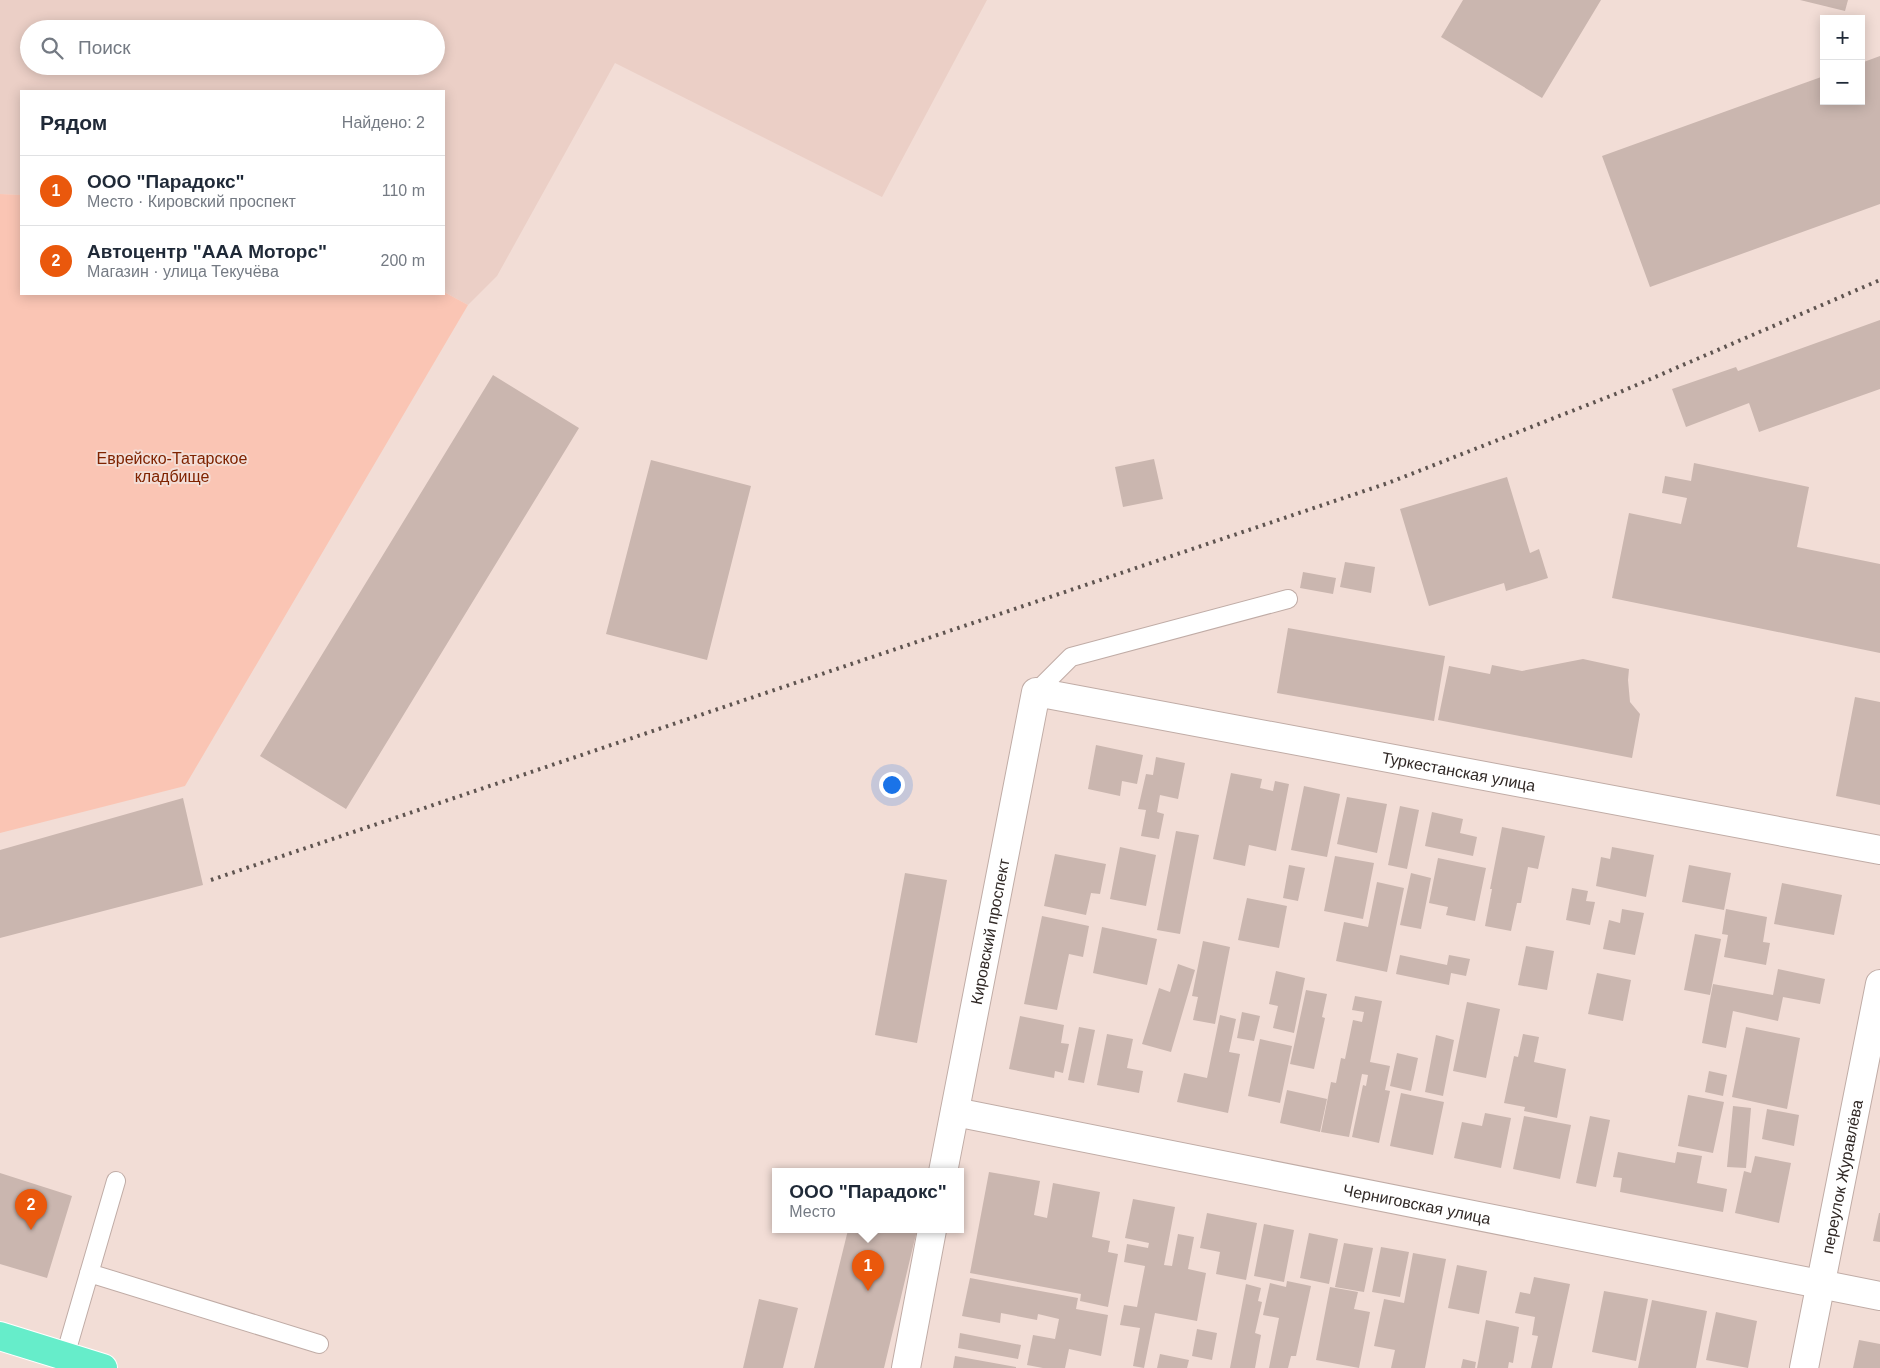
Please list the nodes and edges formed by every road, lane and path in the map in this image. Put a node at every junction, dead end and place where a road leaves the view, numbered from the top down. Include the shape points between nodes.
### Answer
1 (1288, 599) dead end
2 (1036, 692) junction
3 (1880, 850) edge
4 (1880, 984) edge
5 (955, 1112) junction
6 (945, 1168) edge
7 (116, 1181) dead end
8 (931, 1233) edge
9 (89, 1273) junction
10 (1819, 1284) junction
11 (1880, 1296) edge
12 (0, 1336) edge
13 (319, 1344) dead end
14 (65, 1356) junction
15 (103, 1368) edge
16 (906, 1368) edge
17 (1804, 1368) edge

1 - 2 lane via 1071,657
2 - 3 street, Туркестанская улица
2 - 5 street, Кировский проспект
4 - 10 street, переулок Журавлёва
5 - 6 street, Кировский проспект
5 - 10 street, Черниговская улица
7 - 9 lane
8 - 16 street
9 - 13 lane
9 - 14 lane
10 - 11 street, Черниговская улица
10 - 17 street, переулок Журавлёва
12 - 14 main road
14 - 15 main road

